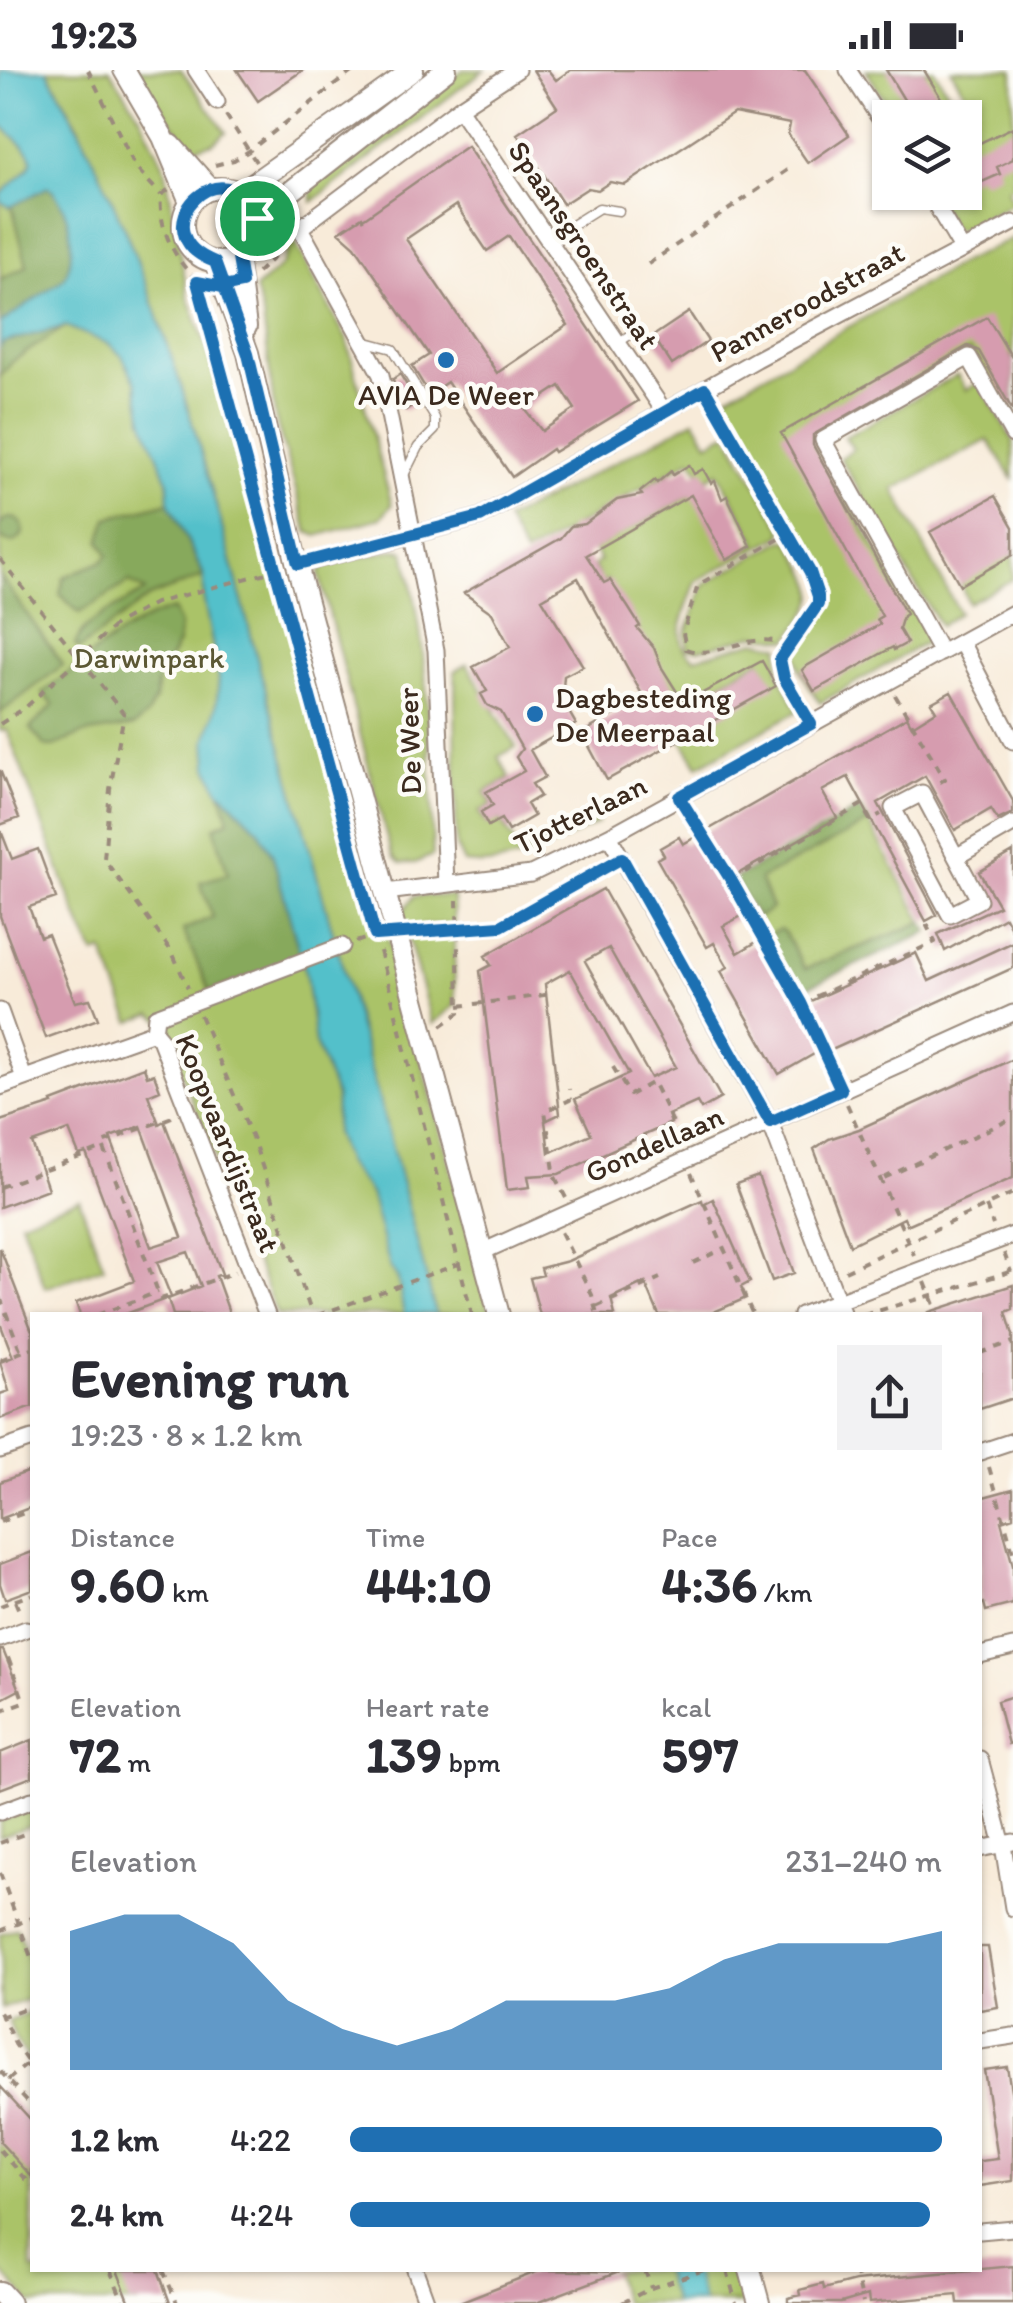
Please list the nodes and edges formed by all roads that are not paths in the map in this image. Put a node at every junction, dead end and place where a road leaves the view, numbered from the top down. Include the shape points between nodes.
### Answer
1 (124, 70) edge
2 (196, 70) edge
3 (413, 70) edge
4 (446, 70) edge
5 (517, 70) edge
6 (848, 70) edge
7 (217, 102) dead end
8 (872, 107) edge
9 (459, 108) junction
10 (188, 175) junction
11 (210, 189) junction
12 (240, 192) junction
13 (190, 202) junction
14 (939, 210) edge
15 (618, 211) dead end
16 (257, 218) junction
17 (1013, 223) edge
18 (547, 240) junction
19 (962, 249) junction
20 (238, 258) junction
21 (215, 262) junction
22 (233, 285) junction
23 (634, 332) dead end
24 (359, 336) junction
25 (618, 344) junction
26 (664, 411) junction
27 (1013, 435) edge
28 (404, 485) junction
29 (414, 536) junction
30 (298, 564) junction
31 (1013, 613) edge
32 (961, 642) junction
33 (942, 653) junction
34 (1013, 741) edge
35 (1013, 824) edge
36 (609, 836) junction
37 (956, 857) junction
38 (451, 884) junction
39 (386, 892) junction
40 (342, 946) road end
41 (0, 1011) edge
42 (1013, 1014) edge
43 (154, 1032) junction
44 (24, 1078) junction
45 (0, 1087) edge
46 (770, 1122) junction
47 (1013, 1234) edge
48 (482, 1252) junction
49 (840, 1308) edge
50 (267, 1312) edge
51 (498, 1312) edge
52 (30, 1439) edge
53 (1013, 1441) edge
54 (0, 1450) edge
55 (982, 1451) edge
56 (26, 1629) dead end
57 (0, 1639) edge
58 (1013, 1647) edge
59 (982, 1655) edge
60 (982, 1764) edge
61 (30, 1801) edge
62 (0, 1812) edge
63 (1008, 1844) edge
64 (982, 1850) edge
65 (1013, 1908) edge
66 (1013, 2036) edge
67 (982, 2041) edge
68 (1013, 2228) edge
69 (982, 2231) edge
70 (416, 2272) edge
71 (750, 2272) edge
72 (0, 2292) edge
73 (10, 2303) edge
74 (427, 2303) edge
75 (758, 2303) edge

1 - 10 street
2 - 7 street
3 - 12 street
4 - 16 street
5 - 9 street
6 - 8 street
9 - 18 street, Spaansgroenstraat
9 - 24 street, De Weer via 293,230
10 - 11 street
10 - 13 street
11 - 12 street
11 - 13 street
12 - 16 street
13 - 21 street via 183,231 189,246
14 - 19 street
15 - 18 lane via 598,208
16 - 20 street via 250,248
17 - 19 street, Panneroodstraat
18 - 25 street, Spaansgroenstraat
19 - 26 street, Panneroodstraat
20 - 21 street
20 - 22 street, De Weer
21 - 22 street, De Weer
22 - 30 street, De Weer
23 - 25 lane
24 - 28 street, De Weer via 381,374
24 - 28 lane via 392,349 435,418 435,430 409,461
25 - 26 street, Spaansgroenstraat
26 - 29 street, Panneroodstraat via 480,517
27 - 33 street via 969,357 823,440
28 - 29 street, De Weer
29 - 30 street
29 - 38 street, De Weer via 436,650
30 - 39 street, De Weer
31 - 32 street, Tjotterlaan
32 - 33 street, Tjotterlaan
32 - 34 street
33 - 36 street, Tjotterlaan
35 - 37 street
36 - 38 street, Tjotterlaan via 531,874
36 - 46 street
37 - 37 street via 922,792 893,808 950,915 979,900
38 - 39 street
39 - 48 street, De Weer via 386,934 425,1038
40 - 43 street via 156,1016
41 - 44 street
42 - 46 street, Gondellaan
43 - 44 street, Koopvaardijstraat
43 - 50 street, Koopvaardijstraat
44 - 45 street, Koopvaardijstraat
46 - 48 street, Gondellaan
46 - 49 street
47 - 49 street
48 - 51 street, De Weer
52 - 54 street
53 - 55 street
56 - 57 street
58 - 59 street
60 - 63 street
61 - 62 street
63 - 64 street
63 - 65 street
66 - 67 street
68 - 69 street
70 - 74 street
71 - 75 street
72 - 73 street

